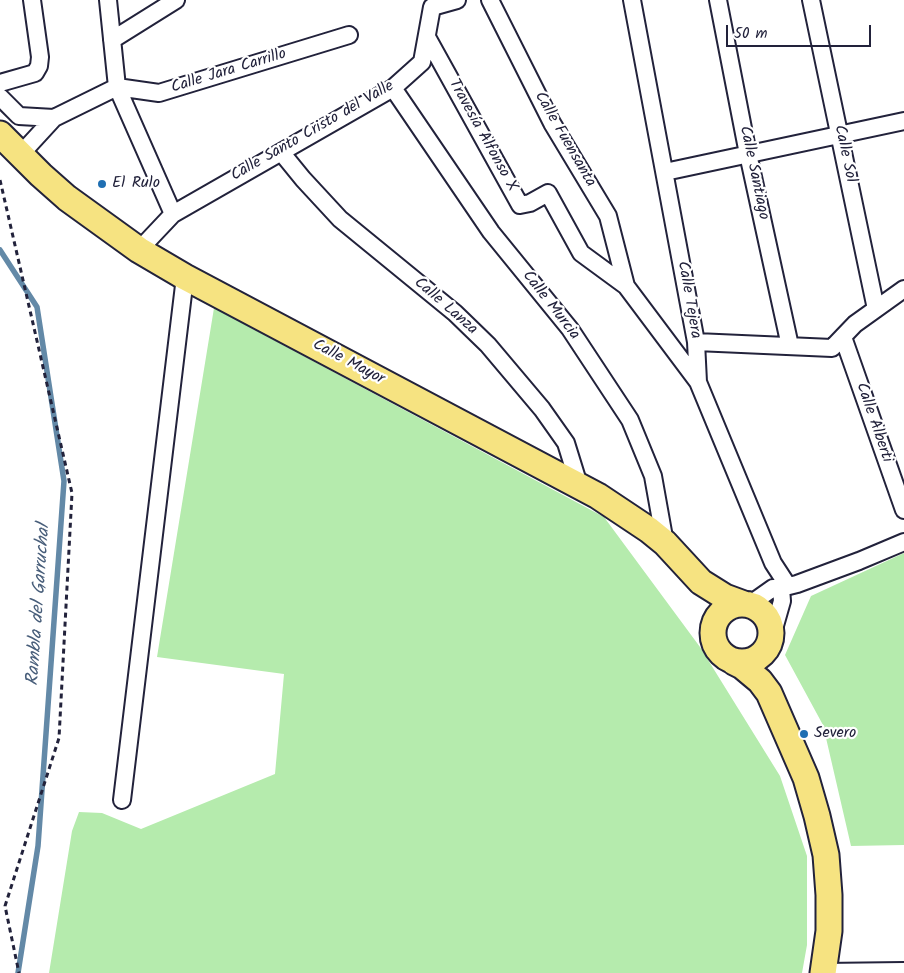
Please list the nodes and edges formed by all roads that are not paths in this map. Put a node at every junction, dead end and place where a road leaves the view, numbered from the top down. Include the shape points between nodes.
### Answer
1 (32, 0) edge
2 (108, 0) edge
3 (176, 0) edge
4 (457, 0) edge
5 (490, 0) edge
6 (632, 0) edge
7 (718, 0) edge
8 (811, 0) edge
9 (350, 35) dead end
10 (427, 37) junction
11 (112, 40) junction
12 (0, 83) edge
13 (117, 87) junction
14 (392, 88) junction
15 (0, 97) edge
16 (54, 118) junction
17 (904, 120) edge
18 (0, 134) edge
19 (840, 134) junction
20 (281, 152) junction
21 (748, 154) junction
22 (20, 155) junction
23 (665, 172) junction
24 (173, 214) junction
25 (139, 250) junction
26 (185, 277) junction
27 (626, 286) junction
28 (904, 289) edge
29 (876, 309) junction
30 (843, 337) junction
31 (696, 342) junction
32 (790, 346) junction
33 (698, 382) junction
34 (579, 485) junction
35 (904, 510) edge
36 (904, 542) edge
37 (665, 543) junction
38 (701, 582) junction
39 (784, 587) junction
40 (746, 604) junction
41 (713, 628) junction
42 (769, 642) junction
43 (734, 662) junction
44 (769, 693) junction
45 (122, 800) dead end
46 (904, 970) edge
47 (823, 973) edge

1 - 12 street via 39,66 35,73
2 - 11 street
3 - 11 street
4 - 10 street, Calle Santo Cristo del Valle via 432,7
5 - 27 street, Calle Fuensanta via 552,123 608,216
6 - 23 street, Calle Tejera
7 - 21 street, Calle Santiago
8 - 19 street, Calle Sol
9 - 13 street, Calle Jara Carrillo via 160,93
10 - 14 street, Calle Santo Cristo del Valle via 422,62
10 - 27 street, Travesía Alfonso X via 520,204 530,203 548,193 581,253
11 - 13 street
13 - 16 street
13 - 24 street
14 - 20 street, Calle Santo Cristo del Valle
14 - 37 street, Calle Murcia via 491,232 570,329 630,420 653,476
15 - 16 street via 19,116
16 - 22 street
17 - 19 street
18 - 22 main road, Calle Mayor
19 - 21 street
19 - 29 street, Calle Sol
20 - 24 street, Calle Santo Cristo del Valle
20 - 34 street, Calle Lanza via 340,219 455,313 488,345 566,443
21 - 23 street
21 - 32 street, Calle Santiago
22 - 25 main road, Calle Mayor via 67,198
23 - 31 street, Calle Tejera
24 - 25 street, Calle Santo Cristo del Valle
25 - 26 main road, Calle Mayor
26 - 34 main road, Calle Mayor
26 - 45 street
27 - 33 street, Travesía Alfonso X
28 - 29 street
29 - 30 street
30 - 32 street via 832,348
30 - 35 street, Calle Alberti
31 - 32 street
31 - 33 street, Calle Tejera
33 - 39 street, Calle Tejera
34 - 37 main road, Calle Mayor
36 - 39 street
37 - 38 main road, Calle Mayor
38 - 40 main road, Calle Mayor via 724,597
38 - 41 main road, Calle Mayor
39 - 40 street via 773,588
39 - 42 street
40 - 41 main road via 724,610
40 - 42 main road via 763,613 768,620
41 - 43 main road via 717,649
42 - 43 main road via 759,658
42 - 44 main road via 765,665
43 - 44 main road via 760,681
44 - 47 main road via 806,778 826,855 830,895
46 - 47 street

